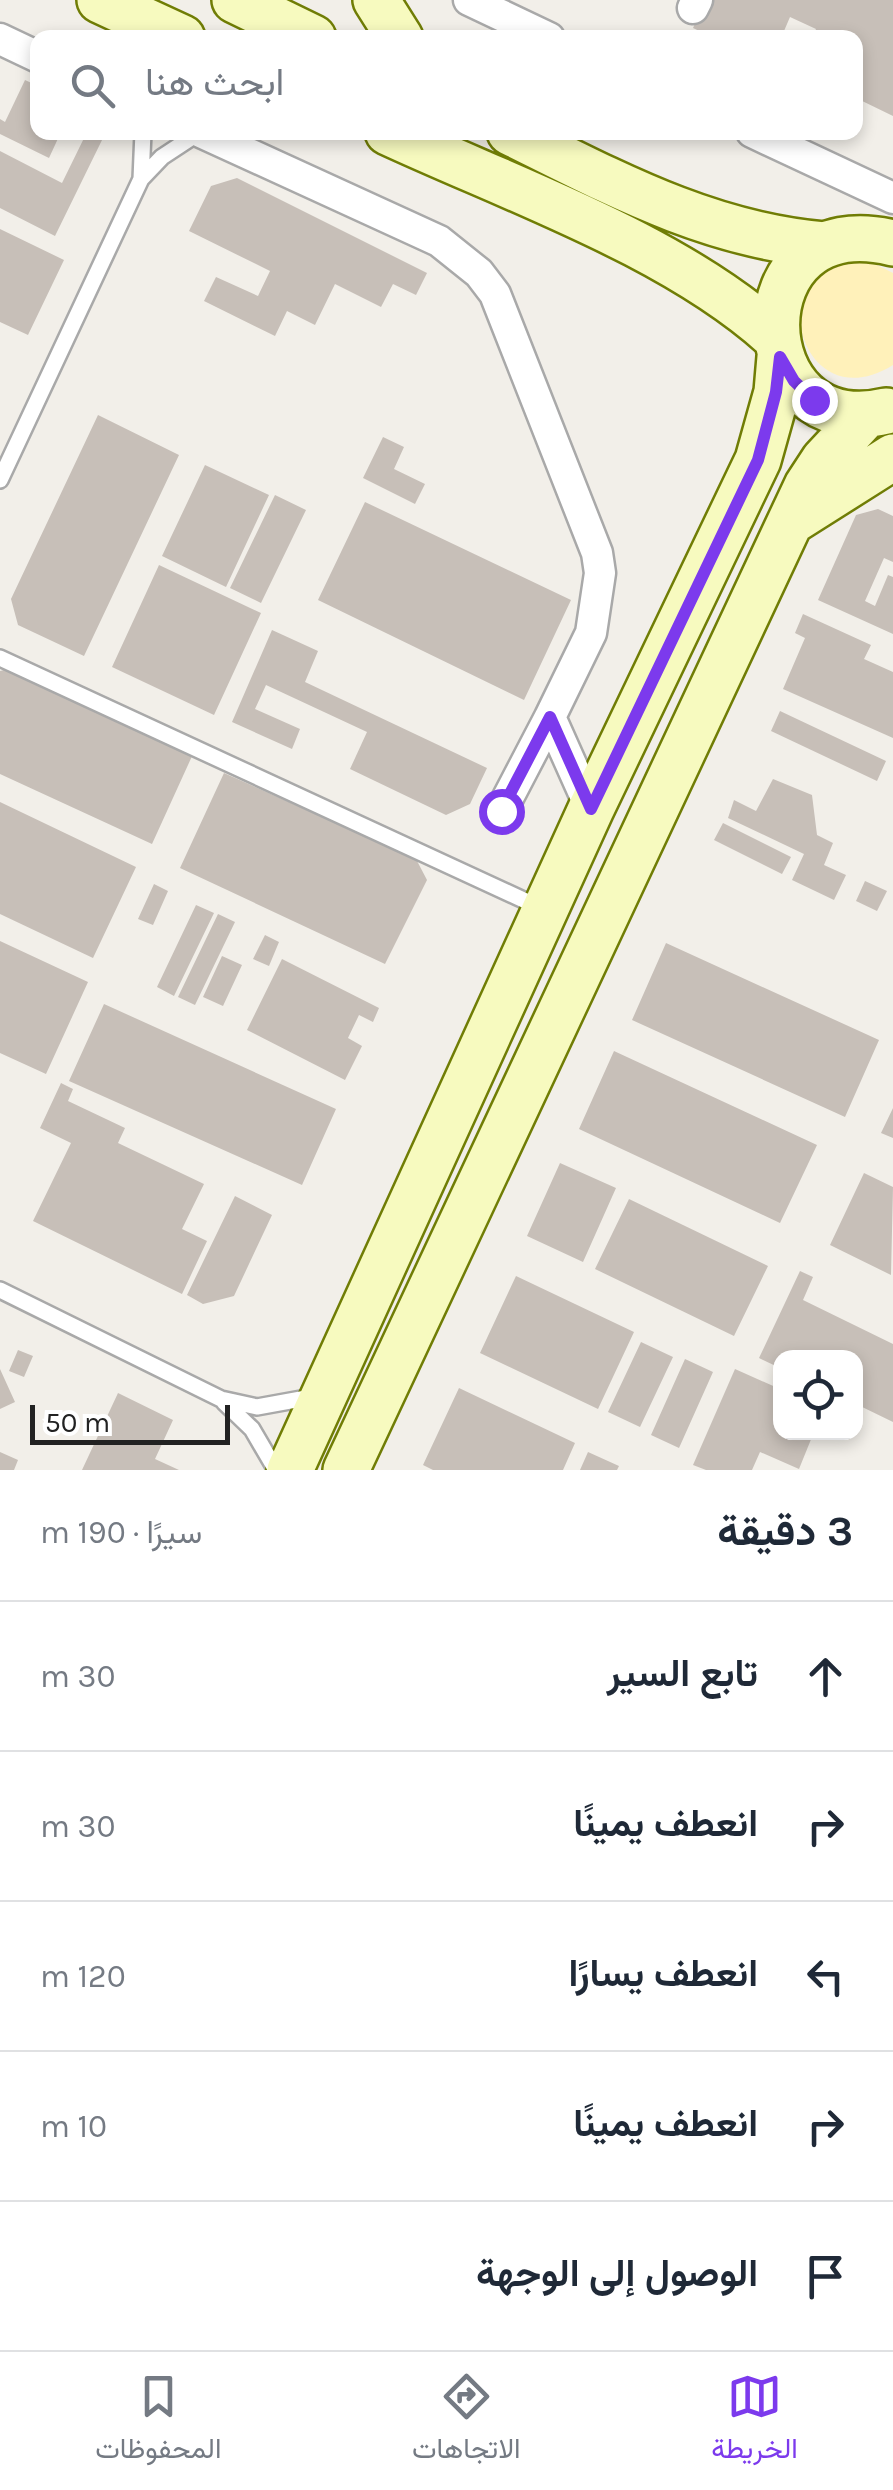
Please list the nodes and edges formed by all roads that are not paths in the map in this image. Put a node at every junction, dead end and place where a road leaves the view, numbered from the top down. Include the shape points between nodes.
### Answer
1 (100, 0) edge
2 (235, 0) edge
3 (376, 0) edge
4 (468, 0) edge
5 (165, 30) edge
6 (297, 30) edge
7 (395, 30) edge
8 (532, 30) edge
9 (0, 39) edge
10 (30, 53) edge
11 (142, 140) edge
12 (189, 140) edge
13 (218, 140) edge
14 (405, 140) edge
15 (527, 140) edge
16 (769, 140) edge
17 (140, 180) junction
18 (893, 198) edge
19 (893, 244) edge
20 (824, 245) junction
21 (777, 347) junction
22 (879, 412) edge
23 (893, 457) edge
24 (0, 480) edge
25 (790, 522) junction
26 (0, 658) edge
27 (550, 717) junction
28 (591, 809) junction
29 (501, 811) dead end
30 (546, 910) junction
31 (0, 1290) edge
32 (328, 1389) junction
33 (221, 1399) junction
34 (276, 1470) edge
35 (290, 1470) edge
36 (346, 1470) edge

1 - 5 main road
2 - 6 main road
3 - 7 main road
4 - 8 street
9 - 10 street
11 - 17 lane
12 - 17 lane
13 - 27 street via 439,241 495,294 600,573 590,633
14 - 21 main road via 671,262 726,295
15 - 20 main road via 693,219 758,237
16 - 18 street
17 - 24 lane
19 - 20 main road via 872,238
20 - 21 main road via 778,299
21 - 22 main road via 794,381 814,400 839,411
21 - 28 main road via 776,392 758,460
22 - 25 main road via 824,460
23 - 25 main road
25 - 36 main road
26 - 30 lane
27 - 28 street
27 - 29 street
28 - 30 main road
30 - 32 main road
31 - 33 lane
32 - 33 lane via 276,1406
32 - 35 main road
33 - 34 lane via 252,1429

